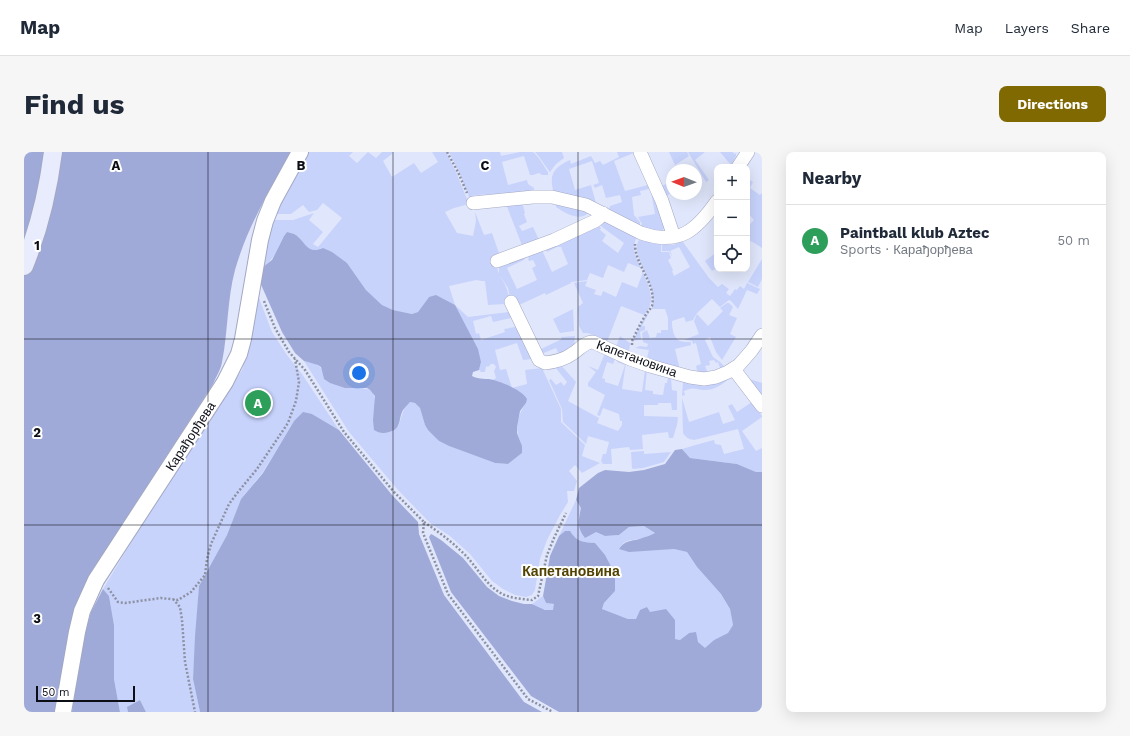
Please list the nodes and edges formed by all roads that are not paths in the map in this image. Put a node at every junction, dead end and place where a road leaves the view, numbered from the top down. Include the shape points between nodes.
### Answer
1 (53, 152) edge
2 (300, 152) edge
3 (640, 152) edge
4 (748, 152) edge
5 (740, 164) edge
6 (473, 203) road end
7 (714, 205) edge
8 (603, 213) junction
9 (674, 237) junction
10 (498, 261) dead end
11 (24, 266) edge
12 (512, 302) dead end
13 (762, 335) edge
14 (734, 368) junction
15 (762, 406) edge
16 (63, 712) edge

1 - 11 main road via 44,205
2 - 16 street, Карађорђева via 265,221 239,354 225,382 99,576 82,611 76,632
3 - 9 street via 662,201
4 - 5 street
6 - 8 street via 548,196 586,205
7 - 9 street via 698,225 687,233
8 - 9 street via 640,233
8 - 10 street via 600,218 554,240
12 - 14 street, Капетановина via 540,360 545,363 571,355 588,342 593,342 630,359 690,377 716,377
13 - 14 street, Капетановина via 752,350
14 - 15 street

